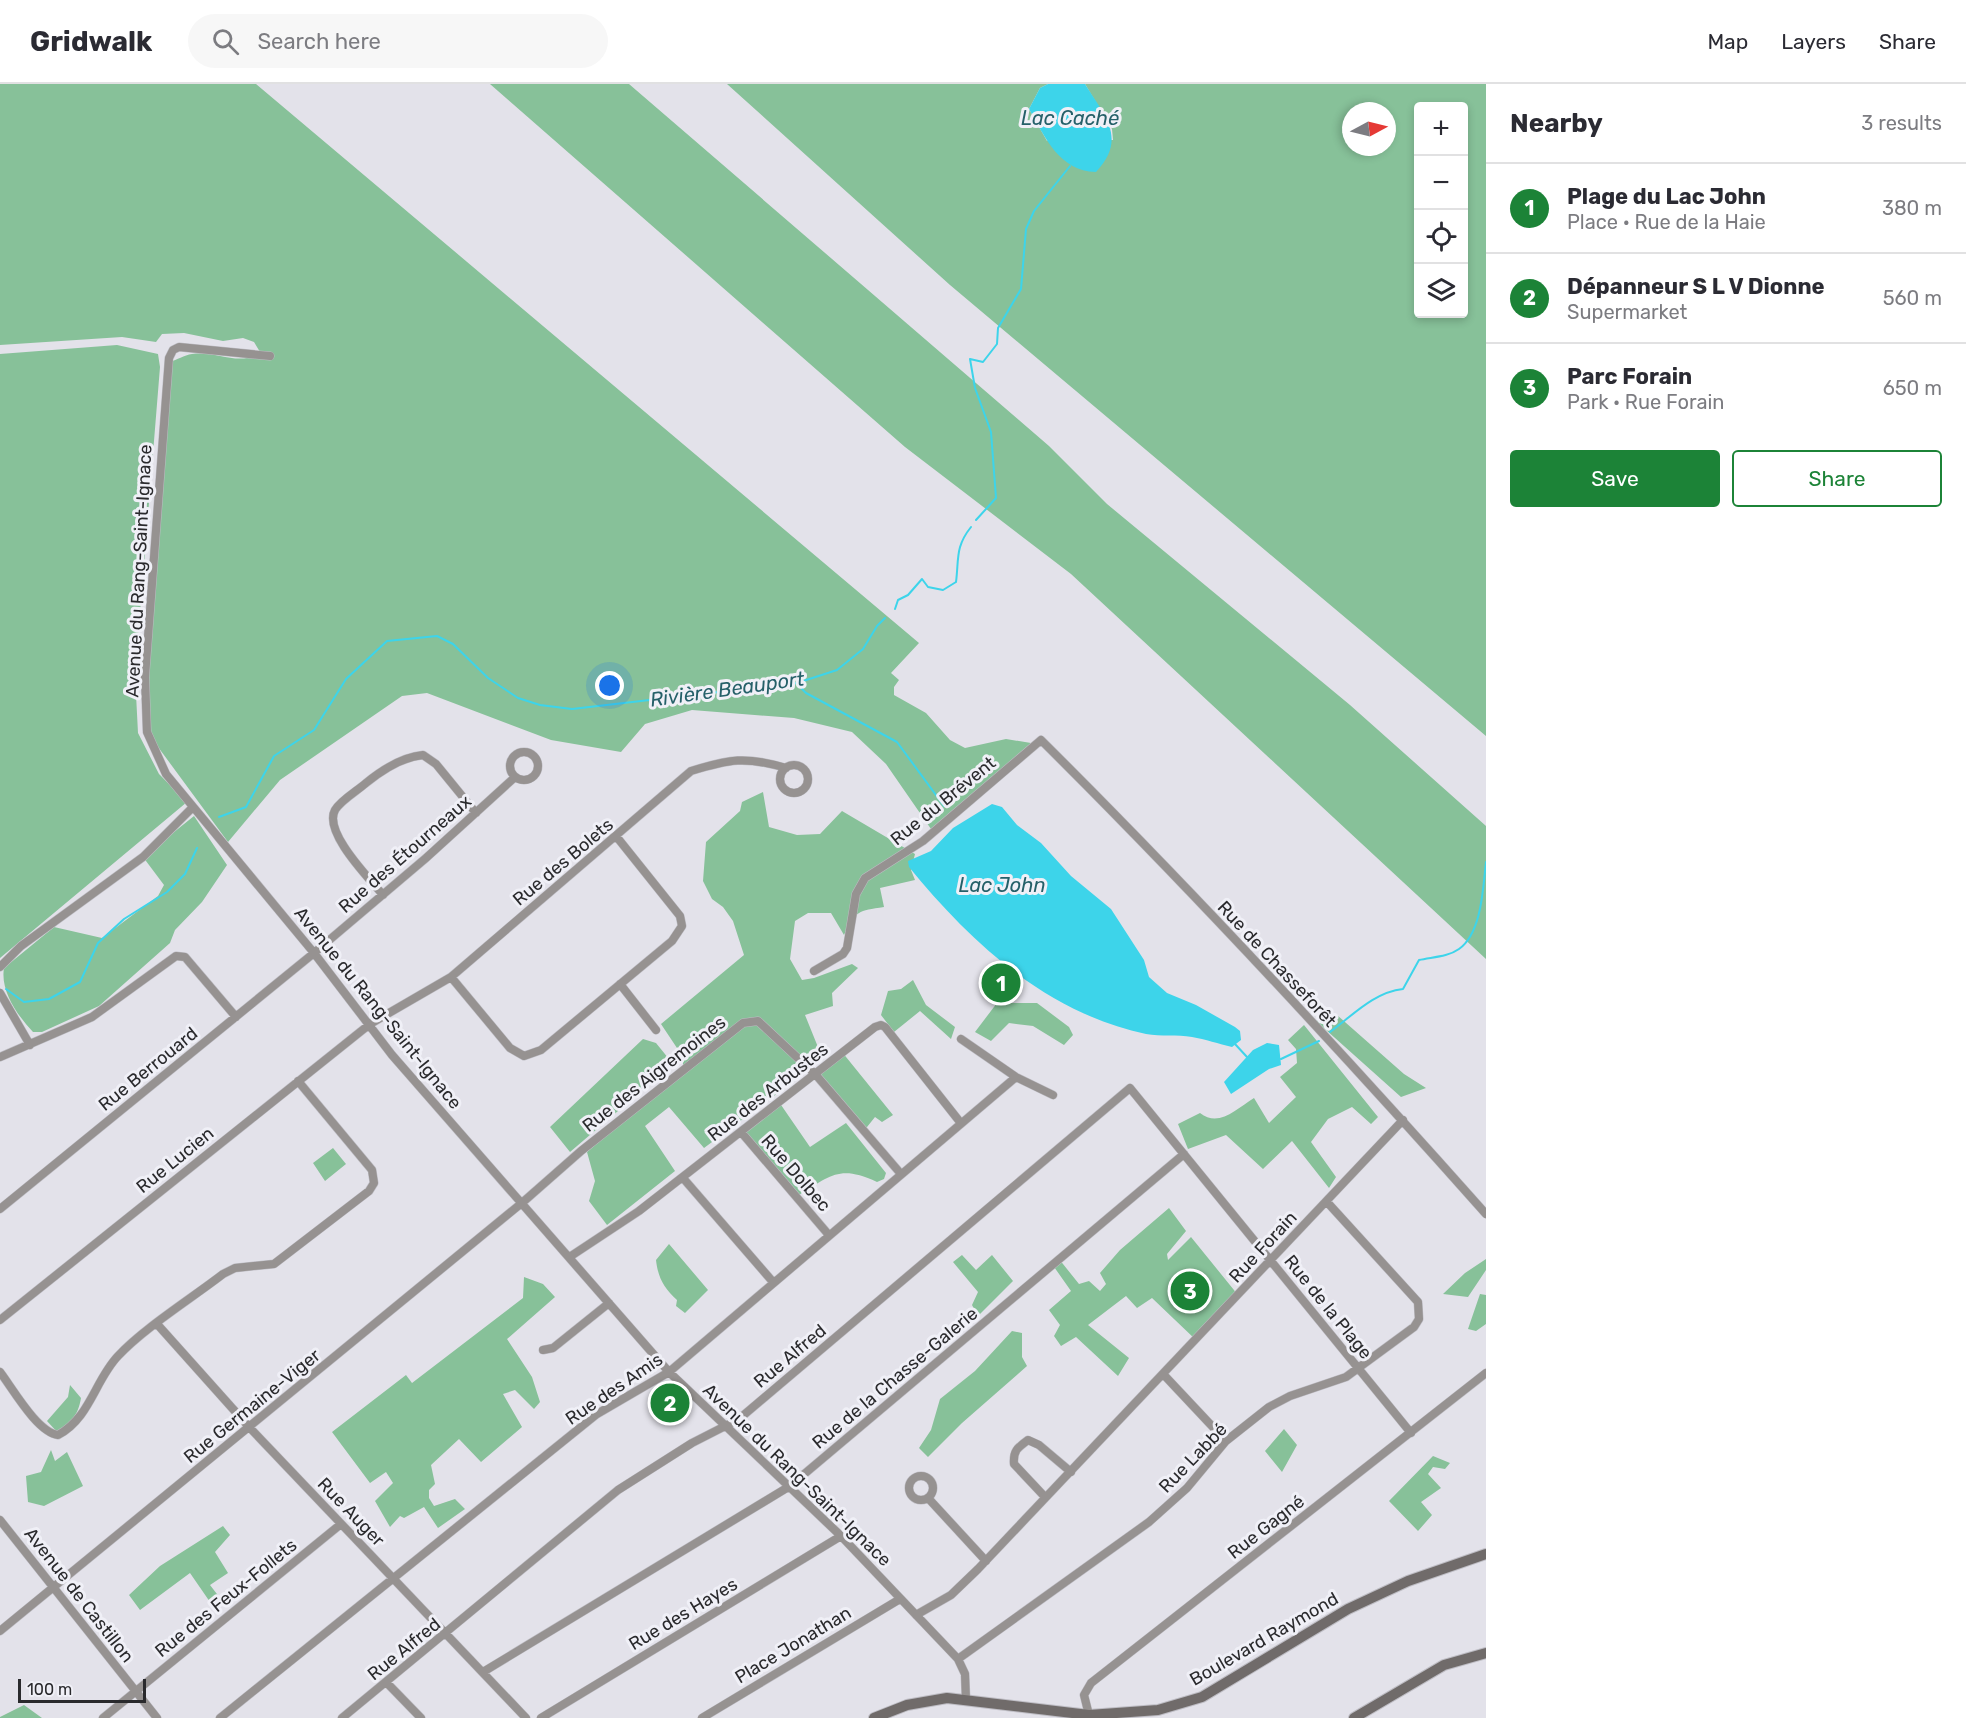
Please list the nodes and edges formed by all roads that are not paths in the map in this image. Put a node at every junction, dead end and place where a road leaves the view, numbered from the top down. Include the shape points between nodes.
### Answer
1 (270, 356) dead end
2 (1041, 740) joint
3 (786, 768) dead end
4 (515, 777) dead end
5 (192, 808) junction
6 (476, 813) junction
7 (616, 836) junction
8 (383, 895) junction
9 (314, 953) junction
10 (0, 967) edge
11 (814, 971) dead end
12 (451, 977) junction
13 (620, 984) junction
14 (0, 993) edge
15 (236, 1017) junction
16 (370, 1024) junction
17 (656, 1030) dead end
18 (961, 1039) dead end
19 (30, 1044) junction
20 (0, 1057) edge
21 (816, 1075) junction
22 (1016, 1077) junction
23 (298, 1081) junction
24 (1130, 1088) joint
25 (1053, 1095) dead end
26 (1403, 1120) junction
27 (960, 1122) junction
28 (741, 1132) junction
29 (1184, 1154) junction
30 (901, 1174) junction
31 (683, 1178) junction
32 (523, 1202) junction
33 (1327, 1202) junction
34 (0, 1209) edge
35 (1486, 1214) edge
36 (828, 1234) junction
37 (571, 1256) junction
38 (1270, 1260) junction
39 (773, 1282) junction
40 (609, 1303) junction
41 (0, 1320) edge
42 (157, 1324) junction
43 (543, 1350) dead end
44 (1359, 1369) junction
45 (0, 1372) edge
46 (669, 1372) junction
47 (1486, 1374) edge
48 (1164, 1375) junction
49 (726, 1426) junction
50 (250, 1428) junction
51 (1411, 1433) junction
52 (1226, 1442) junction
53 (1071, 1472) junction
54 (790, 1486) junction
55 (1045, 1497) junction
56 (928, 1498) dead end
57 (0, 1520) edge
58 (341, 1524) junction
59 (841, 1536) junction
60 (1486, 1554) edge
61 (986, 1561) junction
62 (393, 1579) junction
63 (55, 1586) junction
64 (900, 1599) junction
65 (916, 1615) junction
66 (0, 1631) edge
67 (446, 1634) junction
68 (1486, 1653) edge
69 (958, 1659) junction
70 (483, 1672) junction
71 (386, 1682) junction
72 (136, 1691) junction
73 (966, 1700) junction
74 (1089, 1715) junction
75 (103, 1718) edge
76 (157, 1718) edge
77 (220, 1718) edge
78 (342, 1718) edge
79 (421, 1718) edge
80 (526, 1718) edge
81 (540, 1718) edge
82 (702, 1718) edge
83 (874, 1718) edge
84 (1354, 1718) edge

1 - 5 street, Avenue du Rang-Saint-Ignace via 179,347 169,358 150,589 145,677 147,732 166,774
2 - 11 street, Rue du Brévent via 923,841 865,878 856,894 847,948
2 - 26 street, Rue de Chasseforêt
3 - 7 street, Rue des Bolets via 756,759 721,762 691,771
4 - 6 street, Rue des Étourneaux
5 - 9 street, Avenue du Rang-Saint-Ignace
5 - 10 street via 143,857 21,946
6 - 8 street, Rue des Étourneaux
6 - 8 street via 436,764 423,755 408,756 336,808 333,822 338,838
7 - 12 street, Rue des Bolets
7 - 13 street via 675,907 682,926 672,941
8 - 9 street, Rue des Étourneaux
9 - 15 street, Rue Berrouard
9 - 16 street, Avenue du Rang-Saint-Ignace
12 - 13 street via 510,1048 524,1056 541,1050
12 - 16 street, Rue des Bolets
13 - 17 street
14 - 19 street
15 - 19 street via 185,957 176,956 92,1017
15 - 34 street, Rue Berrouard
16 - 23 street, Rue Lucien
16 - 32 street, Avenue du Rang-Saint-Ignace via 392,1055
18 - 22 street
19 - 20 street
21 - 27 street, Rue des Arbustes via 881,1025
21 - 28 street, Rue des Arbustes
21 - 30 street, Rue des Aigremoines
21 - 32 street, Rue des Aigremoines via 758,1021 743,1023 580,1151
22 - 25 street
22 - 27 street, Rue des Amis
23 - 41 street, Rue Lucien
23 - 42 street via 367,1163 374,1183 285,1257 274,1264 235,1268 223,1274
24 - 29 street, Rue de la Plage
24 - 49 street, Rue Alfred
26 - 33 street, Rue Forain
26 - 35 street, Rue de Chasseforêt
27 - 30 street, Rue des Amis
28 - 31 street, Rue des Arbustes
28 - 36 street, Rue Dolbec
29 - 38 street, Rue de la Plage
29 - 54 street, Rue de la Chasse-Galerie
30 - 36 street, Rue des Amis
31 - 37 street, Rue des Arbustes
31 - 39 street
32 - 37 street, Avenue du Rang-Saint-Ignace
32 - 50 street, Rue Germaine-Viger
33 - 38 street, Rue Forain
33 - 44 street, Rue Labbé via 1412,1294 1421,1311 1414,1327
36 - 39 street, Rue des Amis
37 - 40 street, Avenue du Rang-Saint-Ignace
38 - 44 street, Rue de la Plage
38 - 48 street, Rue Forain
39 - 46 street, Rue des Amis
40 - 43 street via 553,1348
40 - 46 street, Avenue du Rang-Saint-Ignace
42 - 45 street via 120,1354 79,1418 58,1435 39,1424
42 - 50 street, Rue Auger
44 - 51 street, Rue de la Plage
44 - 52 street, Rue Labbé via 1280,1401
46 - 49 street, Avenue du Rang-Saint-Ignace
46 - 62 street, Rue des Amis via 597,1414
47 - 51 street, Rue Gagné
48 - 52 street
48 - 53 street, Rue Forain
49 - 54 street, Avenue du Rang-Saint-Ignace
49 - 67 street, Rue Alfred via 618,1490
50 - 58 street, Rue Auger
50 - 63 street, Rue Germaine-Viger
51 - 74 street, Rue Gagné via 1091,1683 1084,1695
52 - 69 street, Rue Labbé via 1187,1488 1149,1522
53 - 55 street, Rue Forain
53 - 55 street via 1028,1440 1017,1448 1014,1464
54 - 59 street, Avenue du Rang-Saint-Ignace
54 - 70 street, Rue de la Chasse-Galerie
55 - 61 street, Rue Forain
56 - 61 street
57 - 63 street, Avenue de Castillon
58 - 62 street, Rue Auger
58 - 72 street, Rue des Feux-Follets
59 - 64 street, Avenue du Rang-Saint-Ignace
59 - 81 street, Rue des Hayes
60 - 74 street, Boulevard Raymond via 1408,1581 1348,1609 1202,1696 1158,1710
61 - 65 street, Rue Forain via 951,1595
62 - 67 street, Rue Auger
62 - 77 street, Rue des Amis
63 - 66 street, Rue Germaine-Viger
63 - 72 street, Avenue de Castillon
64 - 65 street, Avenue du Rang-Saint-Ignace
64 - 82 street, Place Jonathan
65 - 69 street, Avenue du Rang-Saint-Ignace
67 - 70 street, Rue Auger
67 - 71 street, Rue Alfred
68 - 84 street via 1444,1665
69 - 73 street, Avenue du Rang-Saint-Ignace via 965,1674
70 - 80 street, Rue Auger
71 - 78 street, Rue Alfred
71 - 79 street
72 - 75 street, Rue des Feux-Follets
72 - 76 street, Avenue de Castillon
73 - 74 street, Boulevard Raymond
73 - 83 street, Boulevard Raymond via 947,1698 907,1705

